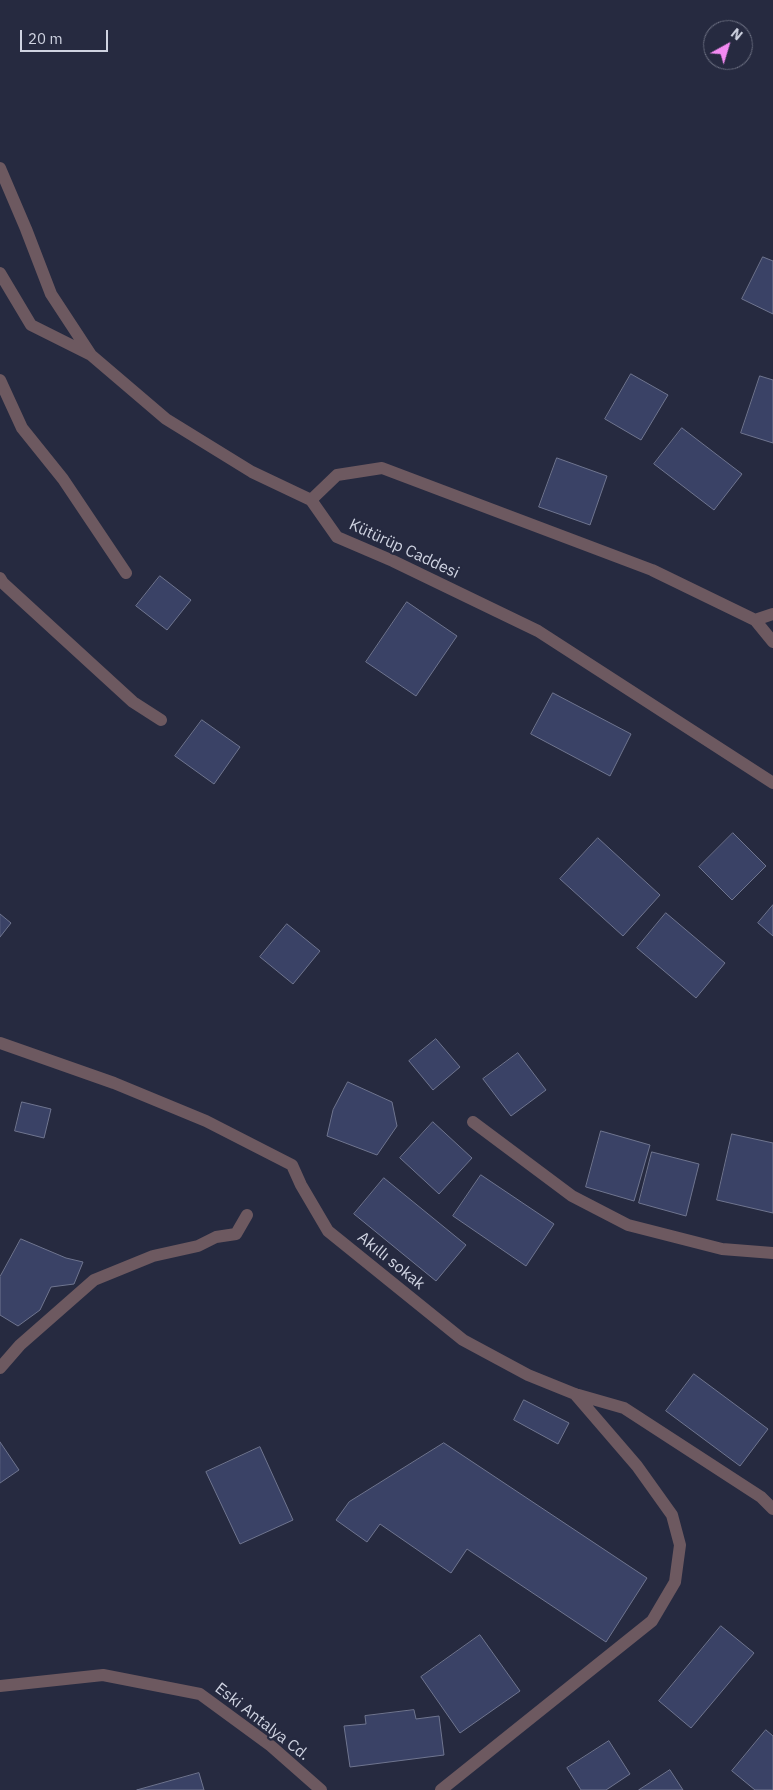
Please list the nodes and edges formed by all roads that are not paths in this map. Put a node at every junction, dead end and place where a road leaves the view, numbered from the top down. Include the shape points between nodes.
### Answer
1 (0, 168) edge
2 (0, 273) edge
3 (91, 355) junction
4 (0, 380) edge
5 (310, 500) junction
6 (126, 572) dead end
7 (0, 578) edge
8 (773, 614) edge
9 (755, 620) junction
10 (773, 642) edge
11 (161, 720) dead end
12 (773, 783) edge
13 (0, 1043) edge
14 (473, 1122) dead end
15 (247, 1216) dead end
16 (773, 1253) edge
17 (0, 1368) edge
18 (575, 1394) junction
19 (773, 1509) edge
20 (0, 1686) edge
21 (321, 1790) edge
22 (442, 1790) edge

1 - 3 street via 51,294
2 - 3 street via 31,325
3 - 5 street via 166,419 252,472
4 - 6 street via 22,428 63,480
5 - 9 street via 337,475 382,468 652,570
5 - 12 street, Kütürüp Caddesi via 337,537 538,631
7 - 11 street via 133,702
8 - 9 street
9 - 10 street
13 - 18 street, Akıllı sokak via 114,1083 206,1122 292,1165 328,1231 463,1340 528,1375
14 - 16 street via 572,1196 628,1225 722,1249
15 - 17 street via 236,1234 153,1256 94,1280 20,1345
18 - 19 street, Akıllı sokak via 624,1408 761,1497
18 - 22 street via 637,1466 672,1515 680,1545 675,1582 652,1621
20 - 21 street, Eski Antalya Cd. via 103,1675 200,1694 271,1746

